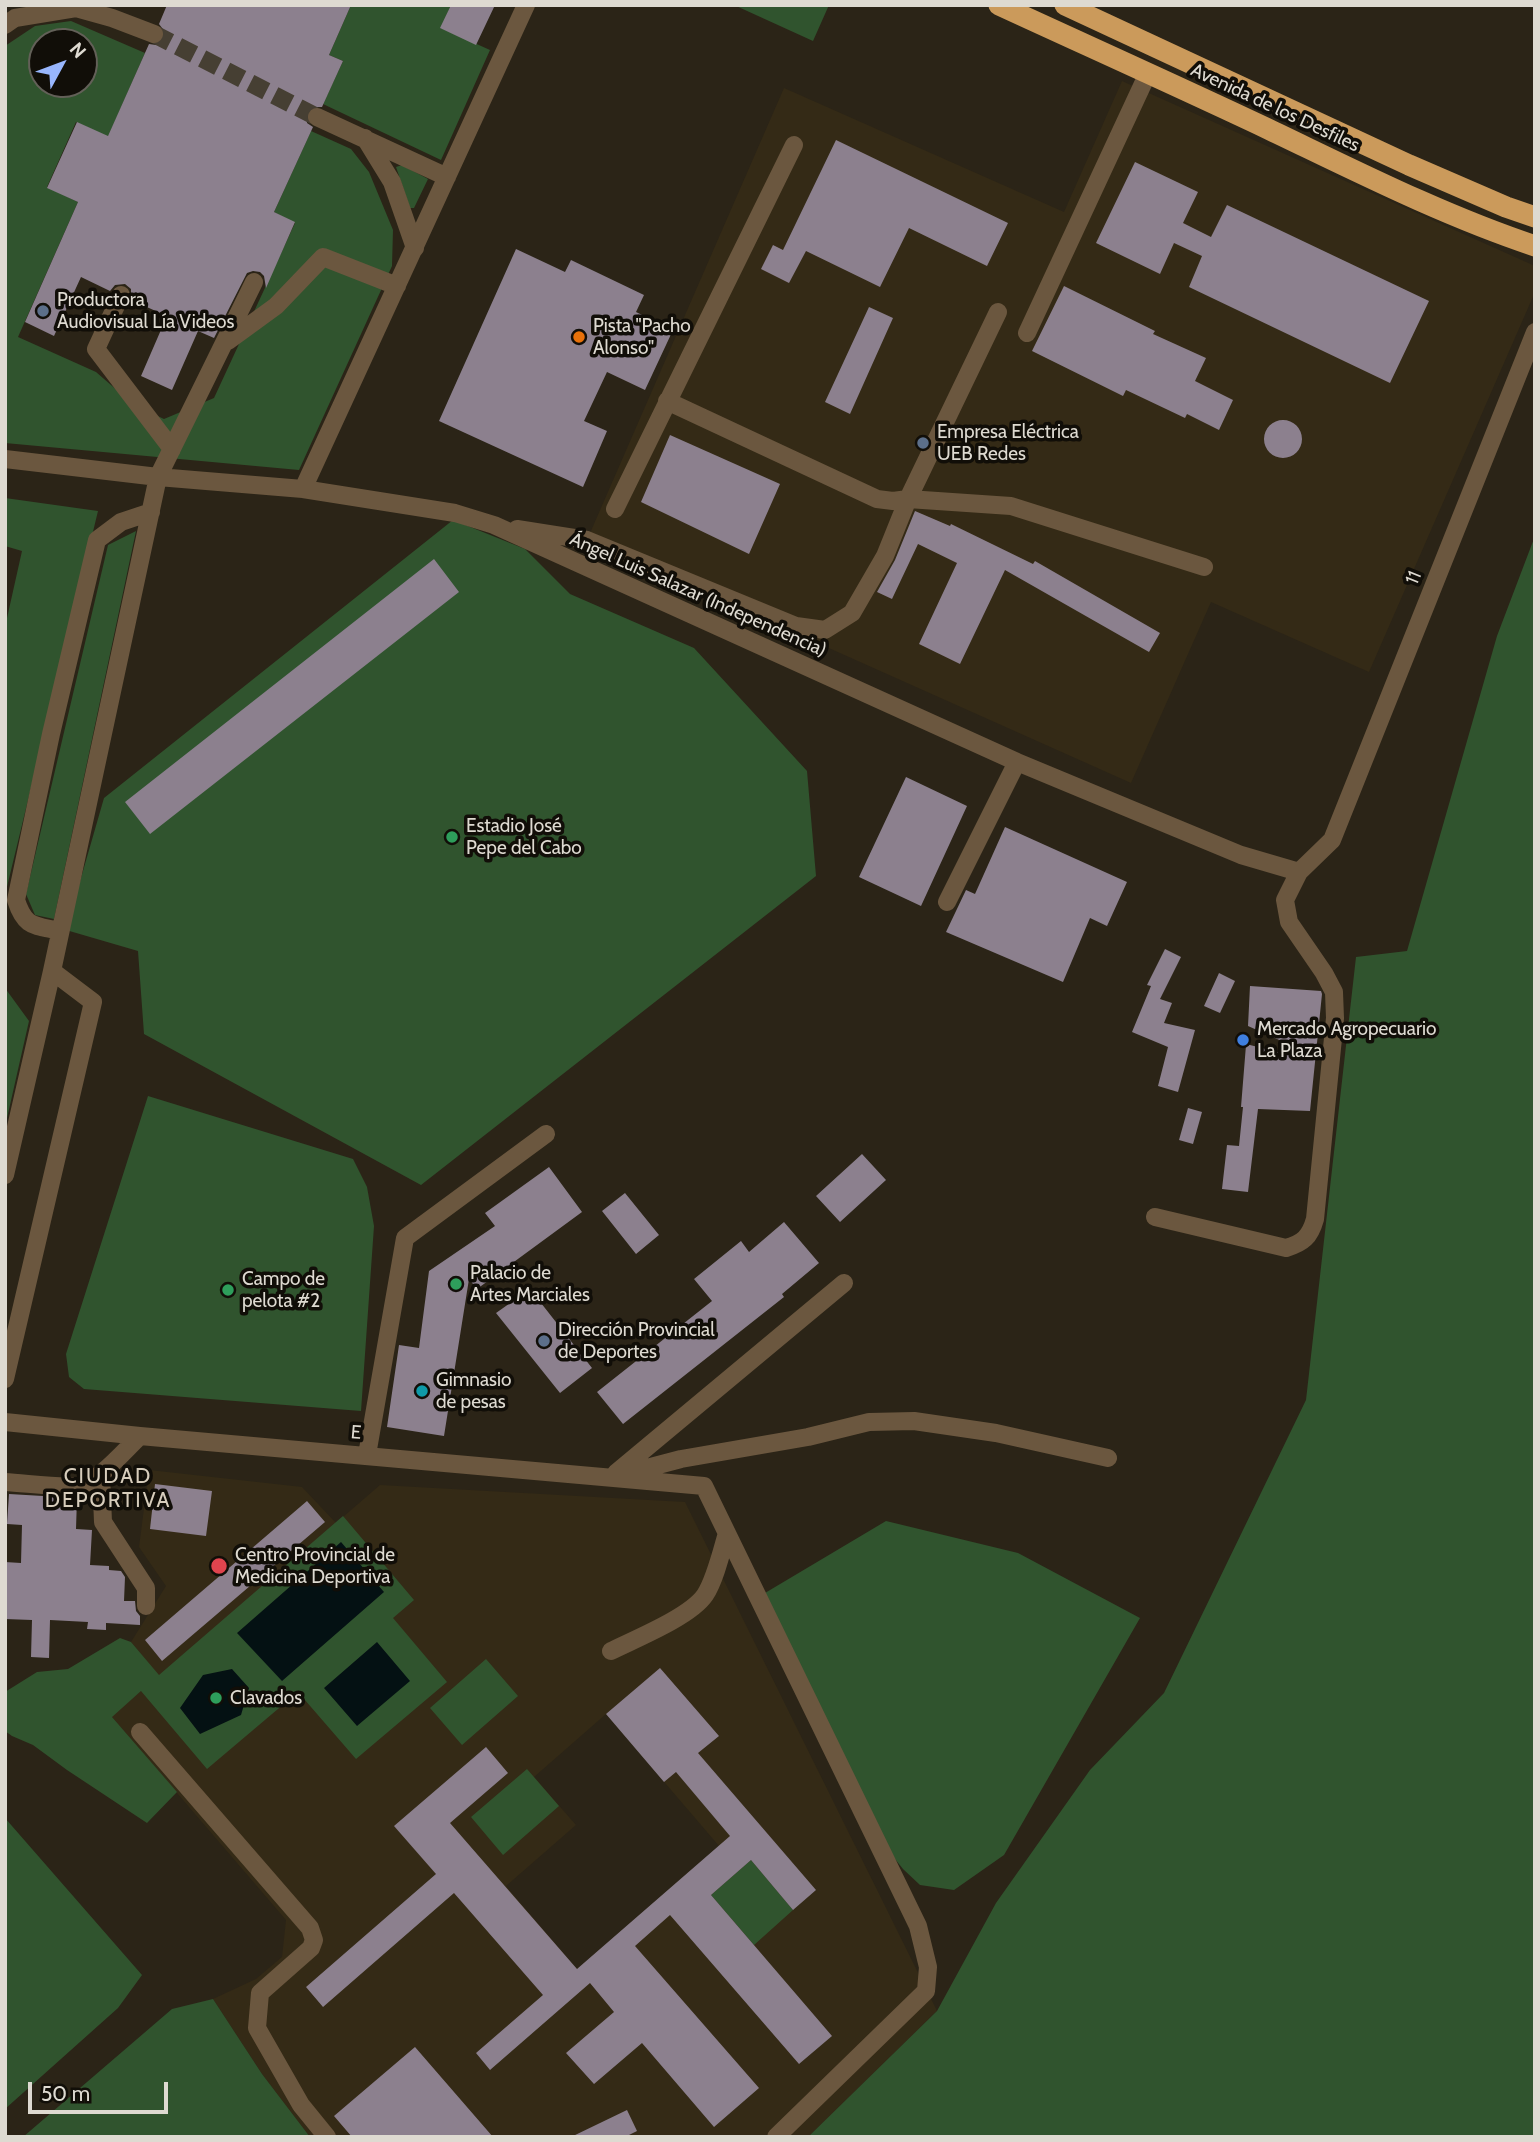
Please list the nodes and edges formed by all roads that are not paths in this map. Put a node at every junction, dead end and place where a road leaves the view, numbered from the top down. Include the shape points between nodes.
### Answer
1 (526, 5) edge
2 (999, 5) edge
3 (1065, 5) edge
4 (5, 25) edge
5 (154, 34) tunnel mouth
6 (1158, 49) junction
7 (1147, 73) junction
8 (317, 117) tunnel mouth
9 (365, 138) junction
10 (794, 145) dead end
11 (447, 177) junction
12 (1535, 217) edge
13 (1535, 246) edge
14 (415, 247) junction
15 (254, 282) dead end
16 (397, 286) junction
17 (121, 295) dead end
18 (998, 312) dead end
19 (1535, 332) edge
20 (1027, 333) dead end
21 (225, 342) junction
22 (667, 401) junction
23 (172, 449) junction
24 (5, 459) edge
25 (158, 477) junction
26 (303, 489) junction
27 (908, 499) junction
28 (615, 509) dead end
29 (151, 512) junction
30 (494, 526) junction
31 (1204, 567) dead end
32 (1017, 762) junction
33 (1299, 872) junction
34 (947, 902) dead end
35 (61, 931) junction
36 (52, 971) junction
37 (546, 1134) dead end
38 (5, 1175) edge
39 (1155, 1217) dead end
40 (844, 1283) dead end
41 (5, 1379) edge
42 (5, 1422) edge
43 (140, 1436) junction
44 (367, 1455) junction
45 (1108, 1458) dead end
46 (101, 1473) junction
47 (611, 1477) junction
48 (5, 1482) edge
49 (727, 1533) junction
50 (146, 1606) dead end
51 (611, 1651) dead end
52 (140, 1732) dead end
53 (327, 2137) edge
54 (776, 2137) edge

1 - 11 street
2 - 7 highway, Avenida de los Desfiles
3 - 6 highway, Avenida de los Desfiles
4 - 5 street via 15,18 76,8
6 - 7 highway
6 - 12 highway, Avenida de los Desfiles via 1409,165
7 - 13 highway, Avenida de los Desfiles via 1404,194
7 - 20 street
8 - 9 street
9 - 11 street
9 - 14 street via 392,182
10 - 22 street
11 - 14 street
14 - 16 street
15 - 21 street
16 - 21 street via 323,257 276,306
16 - 26 street
17 - 23 street via 96,349
18 - 27 street
19 - 33 street, 11 via 1332,840
21 - 23 street
22 - 27 street via 877,499
22 - 28 street
23 - 25 street
24 - 25 street, Ángel Luis Salazar (Independencia)
25 - 26 street, Ángel Luis Salazar (Independencia)
25 - 29 street
26 - 30 street, Ángel Luis Salazar (Independencia) via 454,513
27 - 30 street via 885,556 852,613 825,630 796,626 587,540
27 - 31 street via 1011,506
29 - 35 street
29 - 35 street via 121,522 97,541 51,734 16,900 21,916 32,925
30 - 32 street, Ángel Luis Salazar (Independencia)
32 - 33 street, Ángel Luis Salazar (Independencia) via 1239,862
32 - 34 street
33 - 39 street via 1285,900 1289,922 1334,992 1334,1031 1311,1234 1286,1248
35 - 36 street
36 - 38 street
36 - 41 street via 93,1002
37 - 44 street via 405,1238
40 - 47 street
42 - 43 street, E
43 - 44 street, E
43 - 46 street
44 - 47 street, E
45 - 47 street via 996,1433 914,1421 869,1422
46 - 48 street via 77,1486
46 - 50 street via 103,1522 146,1588
47 - 49 street, E via 704,1486
49 - 51 street via 705,1596 685,1613
49 - 54 street via 918,1926 928,1967 926,1991
52 - 53 street via 310,1928 311,1948 260,1993 257,2028 301,2105

